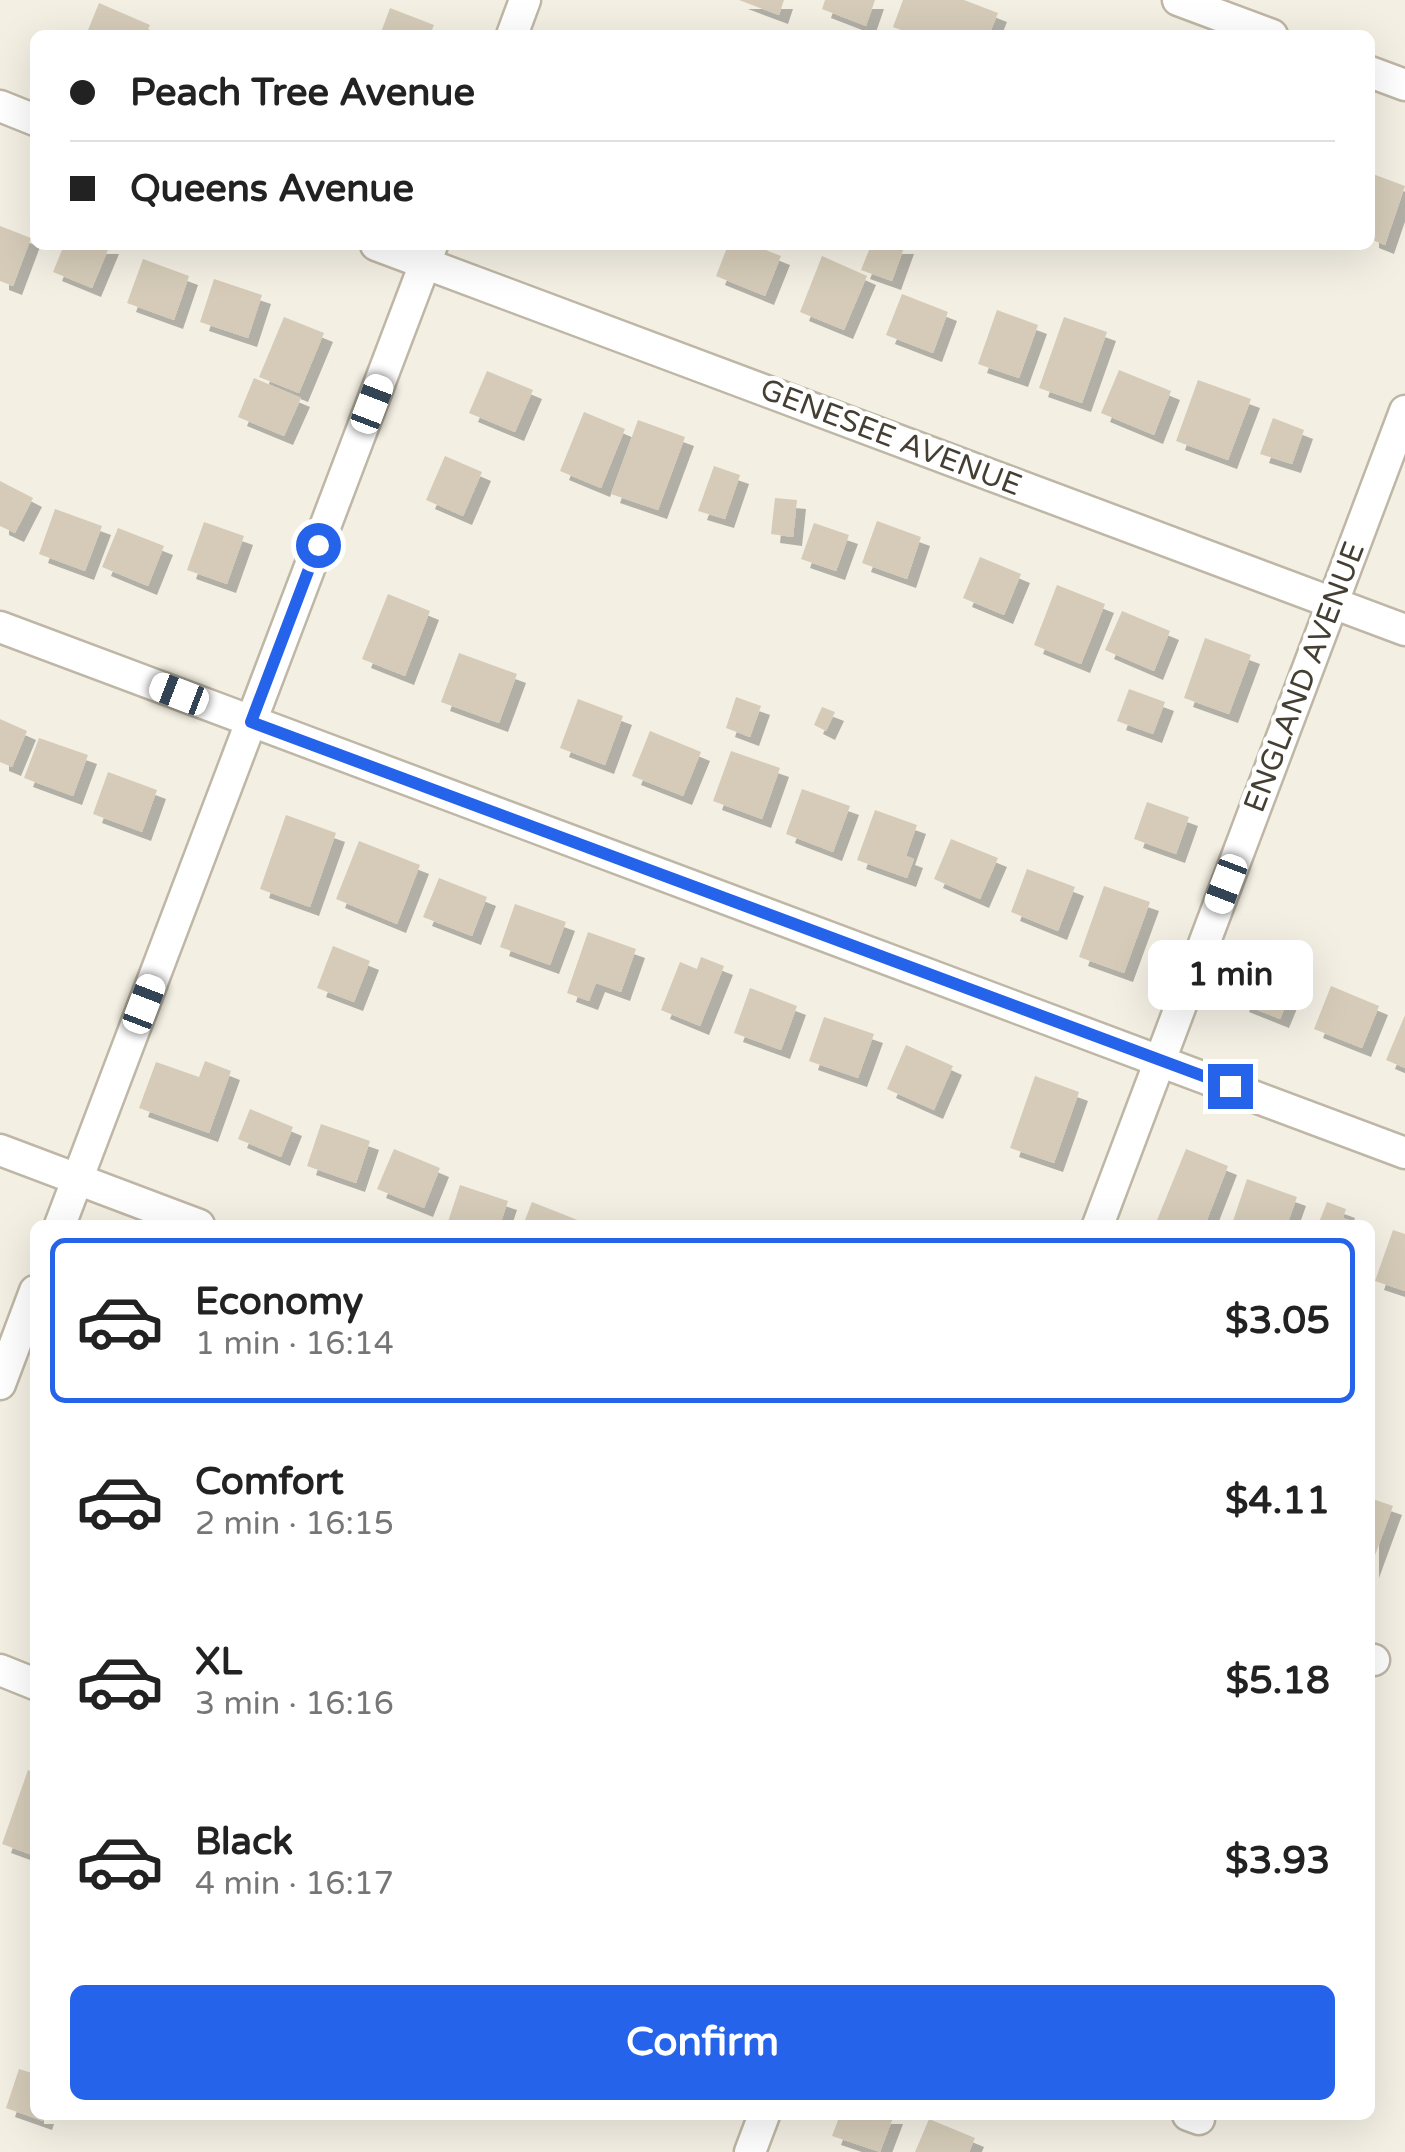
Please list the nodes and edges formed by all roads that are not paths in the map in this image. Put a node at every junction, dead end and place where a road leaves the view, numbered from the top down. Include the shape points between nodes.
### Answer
1 (525, 0) edge
2 (1178, 0) edge
3 (514, 30) edge
4 (1259, 30) edge
5 (1375, 74) edge
6 (1405, 85) edge
7 (0, 106) edge
8 (30, 118) edge
9 (428, 254) edge
10 (1405, 410) edge
11 (1332, 603) junction
12 (0, 627) edge
13 (1405, 630) edge
14 (251, 722) junction
15 (1160, 1060) junction
16 (0, 1150) edge
17 (1405, 1153) edge
18 (76, 1180) junction
19 (62, 1220) edge
20 (185, 1220) edge
21 (1100, 1220) edge
22 (30, 1304) edge
23 (0, 1384) edge
24 (0, 1670) edge
25 (30, 1682) edge
26 (762, 2120) edge
27 (750, 2152) edge

1 - 3 street
2 - 4 street
5 - 6 street
7 - 8 street
9 - 11 street, GENESEE AVENUE
9 - 14 street
10 - 11 street, ENGLAND AVENUE
11 - 13 street, GENESEE AVENUE
11 - 15 street, ENGLAND AVENUE
12 - 14 street
14 - 15 street
14 - 18 street
15 - 17 street
15 - 21 street, ENGLAND AVENUE
16 - 18 street
18 - 19 street
18 - 20 street
22 - 23 street
24 - 25 street
26 - 27 street

